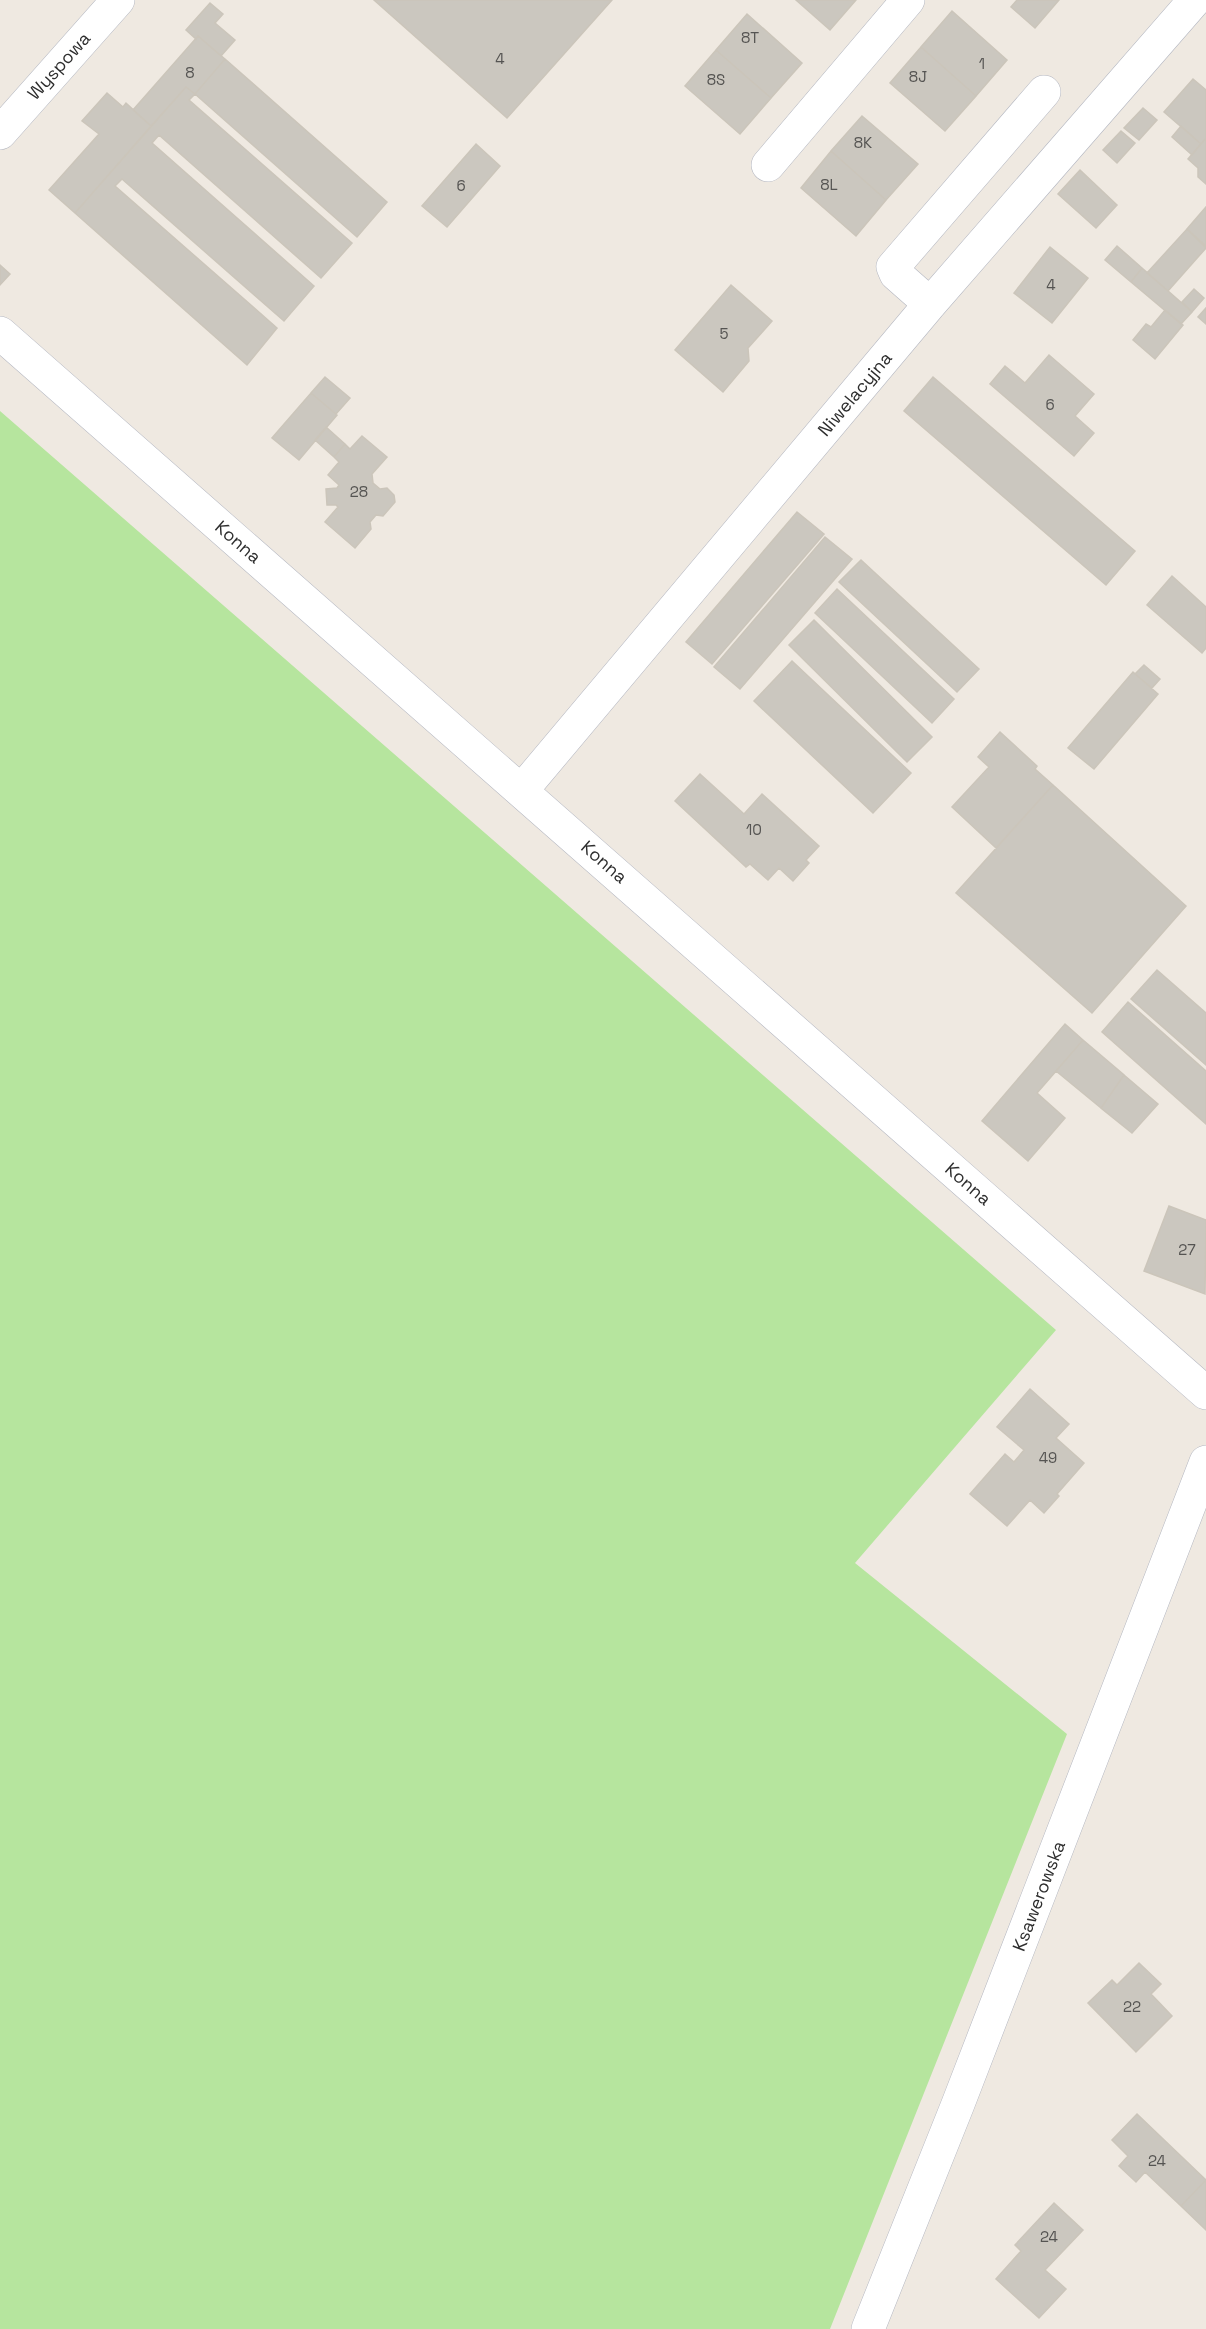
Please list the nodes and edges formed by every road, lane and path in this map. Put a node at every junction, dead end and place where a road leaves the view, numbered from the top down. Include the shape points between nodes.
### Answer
1 (118, 0) edge
2 (908, 0) edge
3 (1196, 5) edge
4 (1044, 92) dead end
5 (0, 133) edge
6 (768, 165) dead end
7 (930, 304) junction
8 (0, 333) edge
9 (522, 790) junction
10 (1206, 1393) edge
11 (1206, 1464) edge
12 (868, 2329) edge

1 - 5 street, Wyspowa
2 - 6 street
3 - 7 street, Niwelacyjna
4 - 7 street via 893,267
7 - 9 street, Niwelacyjna
8 - 9 street, Konna
9 - 10 street, Konna
11 - 12 street, Ksawerowska

